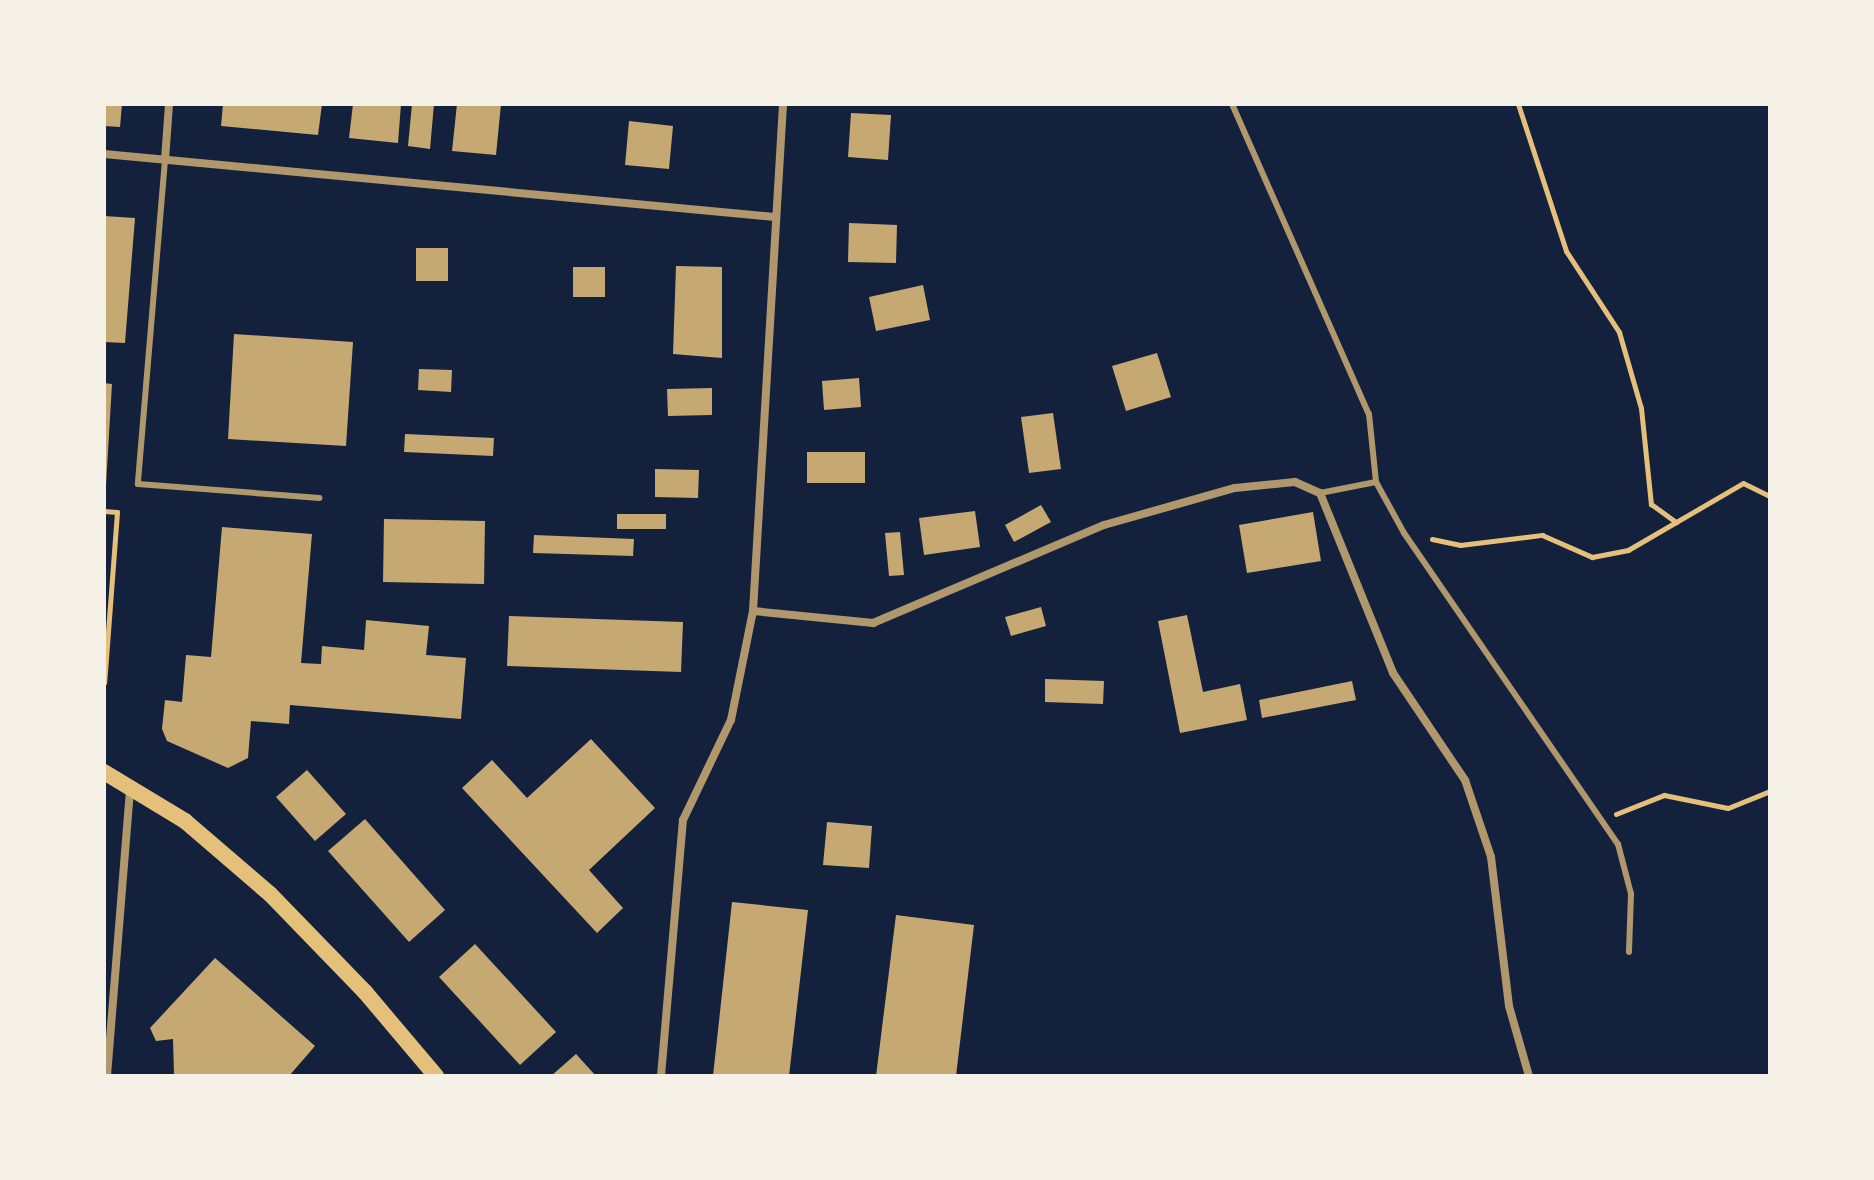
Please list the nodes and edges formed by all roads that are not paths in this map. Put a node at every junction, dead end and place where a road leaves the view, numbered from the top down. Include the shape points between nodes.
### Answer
1 (169, 104) edge
2 (783, 104) edge
3 (1232, 104) edge
4 (104, 154) edge
5 (165, 160) junction
6 (775, 217) junction
7 (1376, 482) junction
8 (1320, 493) junction
9 (319, 498) dead end
10 (753, 611) junction
11 (104, 772) edge
12 (130, 786) junction
13 (1629, 952) dead end
14 (107, 1046) edge
15 (107, 1076) edge
16 (436, 1076) edge
17 (661, 1076) edge
18 (1529, 1076) edge

1 - 5 street
2 - 6 street
3 - 7 lane via 1369,414
4 - 5 street
5 - 6 street
5 - 9 lane via 138,484
6 - 10 street
7 - 8 lane
7 - 13 lane via 1404,533 1618,844 1631,894
8 - 10 street via 1295,482 1235,488 1104,525 873,623
8 - 18 street via 1393,673 1465,780 1491,857 1509,1006
10 - 17 street via 731,720 683,820
11 - 12 main road
12 - 14 street
12 - 16 main road via 185,821 270,894 365,992
14 - 15 street

